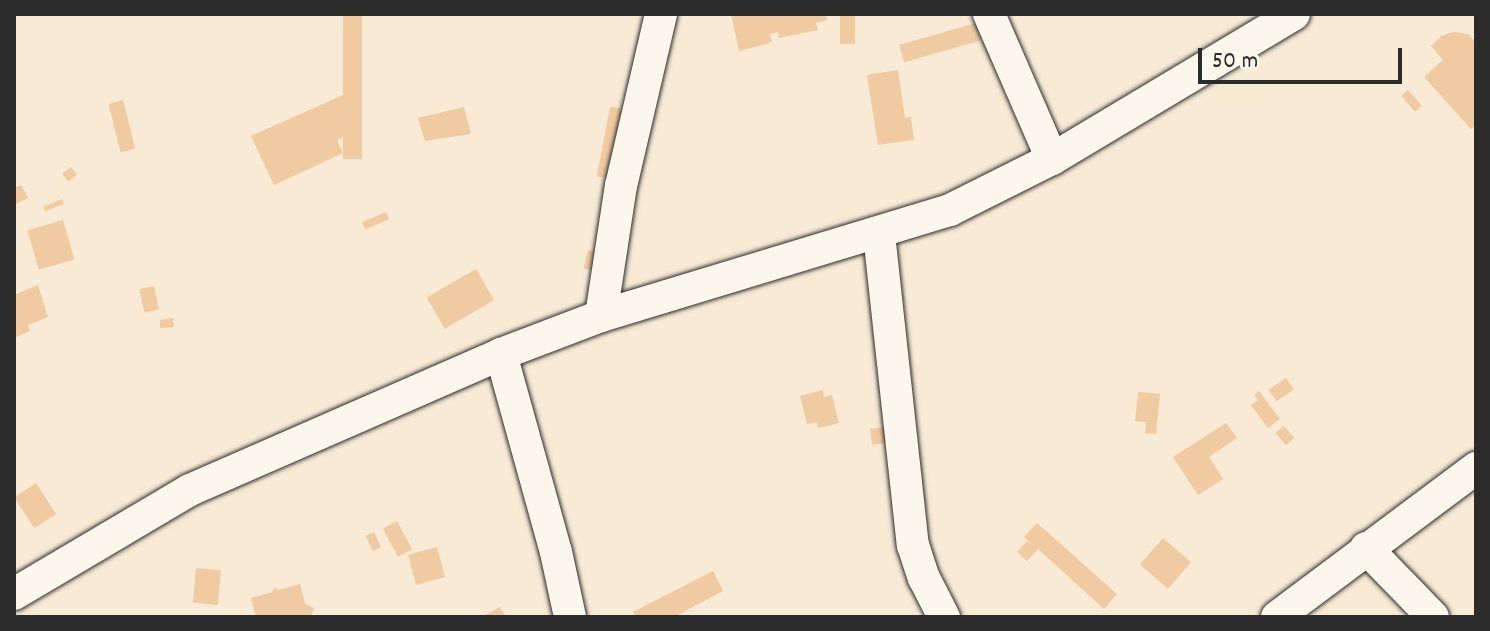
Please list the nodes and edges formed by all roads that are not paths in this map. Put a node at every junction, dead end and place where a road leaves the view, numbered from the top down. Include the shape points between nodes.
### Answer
1 (661, 14) edge
2 (989, 14) edge
3 (1294, 14) edge
4 (1052, 159) junction
5 (879, 234) junction
6 (601, 316) junction
7 (501, 354) junction
8 (1476, 468) edge
9 (1366, 548) junction
10 (14, 594) edge
11 (570, 617) edge
12 (944, 617) edge
13 (1277, 617) edge
14 (1433, 617) edge

1 - 6 street via 621,186
2 - 4 street
3 - 4 street
4 - 5 street via 950,210
5 - 6 street
5 - 12 street via 913,545
6 - 7 street
7 - 10 street via 190,490
7 - 11 street
8 - 9 street
9 - 13 street
9 - 14 street

